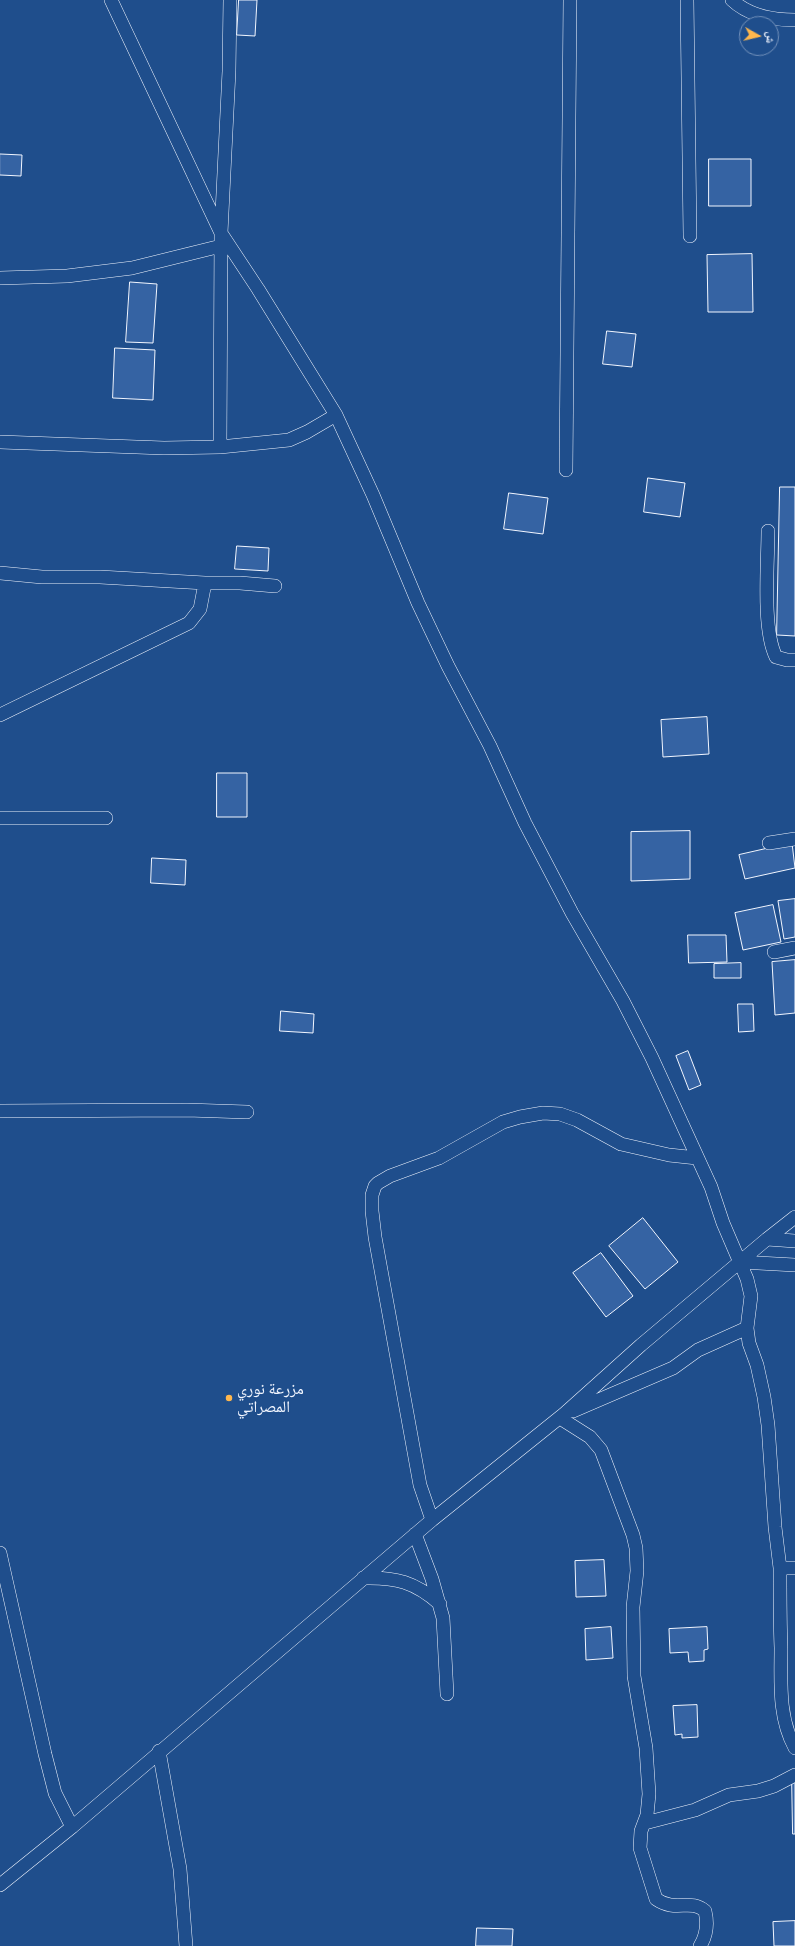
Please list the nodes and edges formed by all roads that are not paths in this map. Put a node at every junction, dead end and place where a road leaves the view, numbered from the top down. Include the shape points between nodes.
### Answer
1 (111, 0) edge
2 (230, 0) edge
3 (570, 0) edge
4 (687, 0) edge
5 (732, 0) edge
6 (791, 22) edge
7 (690, 236) dead end
8 (221, 240) junction
9 (0, 278) edge
10 (336, 415) junction
11 (0, 442) edge
12 (220, 447) junction
13 (566, 470) dead end
14 (768, 531) dead end
15 (0, 574) edge
16 (205, 583) junction
17 (275, 586) dead end
18 (795, 660) edge
19 (0, 715) edge
20 (0, 818) edge
21 (106, 818) dead end
22 (795, 839) edge
23 (769, 843) dead end
24 (795, 948) edge
25 (774, 952) dead end
26 (0, 1110) edge
27 (247, 1112) dead end
28 (698, 1158) junction
29 (795, 1217) edge
30 (767, 1239) junction
31 (795, 1240) edge
32 (740, 1262) junction
33 (795, 1265) edge
34 (747, 1328) junction
35 (562, 1416) junction
36 (432, 1520) junction
37 (415, 1534) junction
38 (0, 1553) edge
39 (780, 1568) junction
40 (795, 1568) edge
41 (363, 1578) junction
42 (440, 1604) junction
43 (447, 1694) dead end
44 (795, 1748) edge
45 (159, 1751) junction
46 (795, 1775) edge
47 (645, 1823) junction
48 (72, 1827) junction
49 (0, 1885) edge
50 (186, 1946) edge
51 (700, 1946) edge

1 - 8 street
2 - 8 street
3 - 13 street
4 - 7 street
5 - 6 street via 739,7 758,16
8 - 9 street via 132,268 67,276
8 - 10 street via 258,289
8 - 12 street
10 - 12 street via 289,440
10 - 28 street via 448,666 490,746 543,858 644,1044
11 - 12 street via 164,448
14 - 18 street via 768,627 772,648 776,657
15 - 16 street
16 - 17 street
16 - 19 street via 200,609 189,623
20 - 21 street
22 - 23 street
24 - 25 street
26 - 27 street
28 - 32 street
28 - 36 street via 669,1155 621,1144 577,1120 560,1114 543,1113 502,1122 438,1158 390,1176 375,1186 372,1211 375,1237 420,1484
29 - 30 street
30 - 31 street
30 - 32 street
32 - 33 street
32 - 34 street via 751,1296
32 - 35 street via 641,1345
34 - 35 street via 698,1350 673,1368
34 - 39 street via 764,1397 768,1425
35 - 36 street
35 - 47 street via 590,1437 601,1450 608,1463 636,1548 637,1571 633,1607 634,1676 648,1771 649,1804
36 - 37 street
37 - 41 street
37 - 42 street
38 - 48 street via 55,1793
39 - 40 street
39 - 44 street via 781,1694 784,1721
41 - 42 street via 379,1578 410,1584 424,1590
41 - 45 street
42 - 43 street via 445,1633
45 - 48 street
45 - 50 street via 180,1869
46 - 47 street via 769,1788 729,1795 695,1810
47 - 51 street via 641,1831 640,1848 656,1899 667,1905 696,1906 705,1912 707,1927
48 - 49 street

